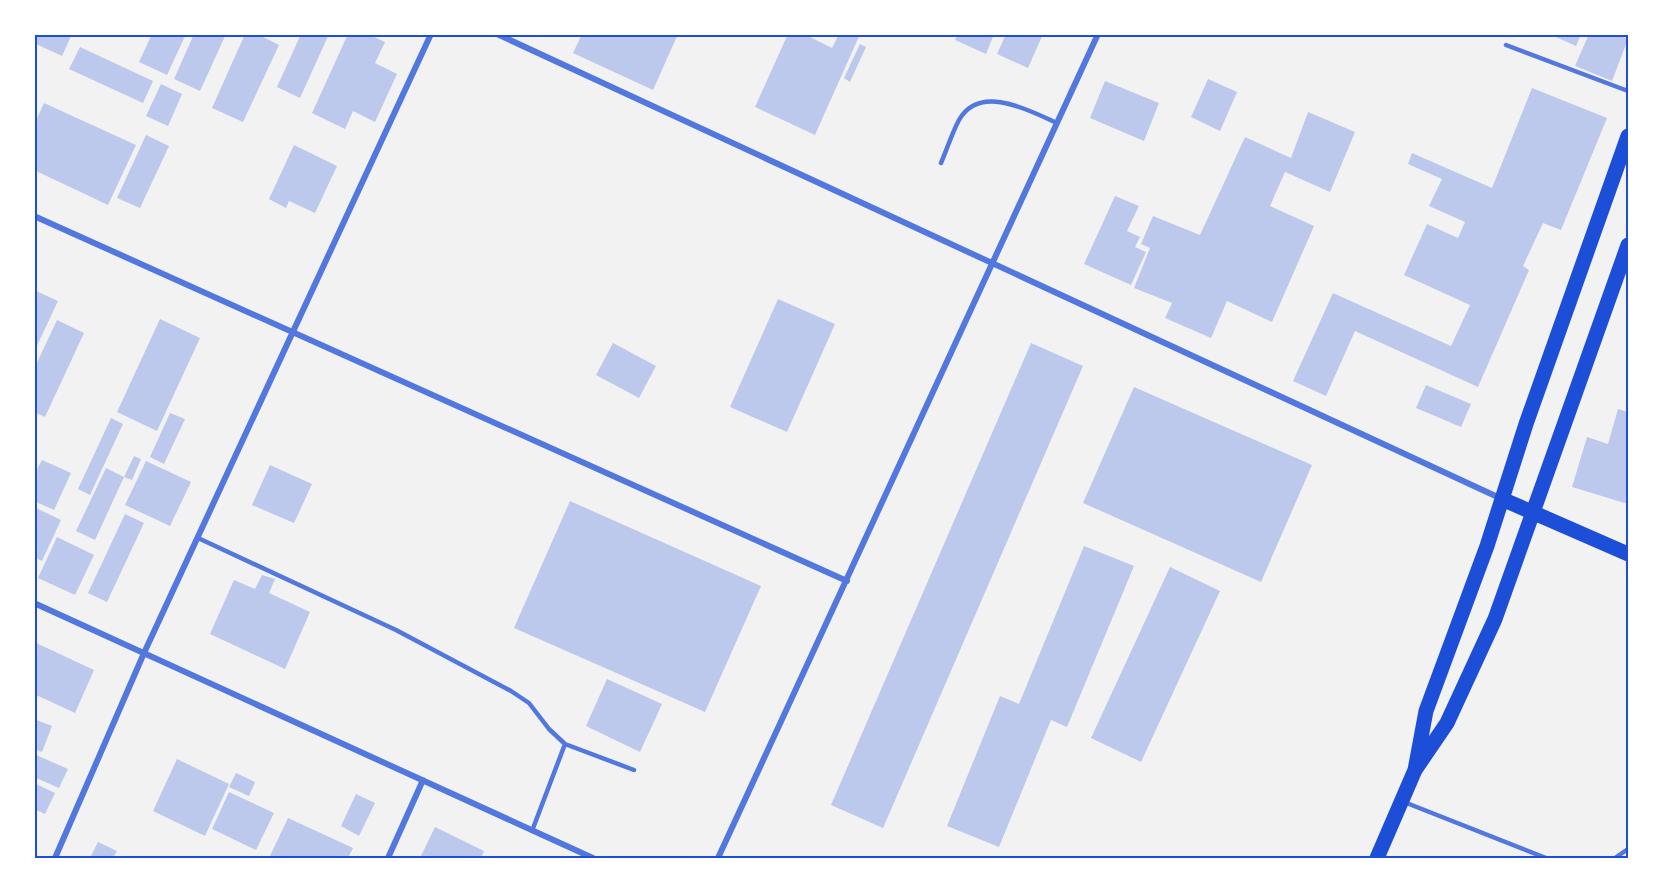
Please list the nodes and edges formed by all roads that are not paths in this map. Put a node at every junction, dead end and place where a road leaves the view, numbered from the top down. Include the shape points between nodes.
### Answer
1 (431, 34) edge
2 (497, 34) edge
3 (1098, 34) edge
4 (1506, 45) dead end
5 (1629, 91) edge
6 (1057, 123) junction
7 (1629, 136) edge
8 (941, 163) dead end
9 (34, 216) edge
10 (1629, 245) edge
11 (993, 263) junction
12 (294, 334) junction
13 (1502, 499) junction
14 (1533, 511) junction
15 (198, 538) junction
16 (1629, 554) edge
17 (847, 581) junction
18 (34, 603) edge
19 (144, 653) junction
20 (565, 744) junction
21 (1415, 770) junction
22 (634, 771) dead end
23 (423, 780) junction
24 (1402, 801) junction
25 (532, 831) junction
26 (1629, 849) edge
27 (56, 858) edge
28 (388, 858) edge
29 (593, 858) edge
30 (718, 858) edge
31 (1377, 858) edge
32 (1546, 858) edge
33 (1615, 858) edge

1 - 12 street
2 - 11 street
3 - 6 street
4 - 5 lane
6 - 8 lane via 1011,104 976,104 960,118
6 - 11 street
7 - 13 main road
9 - 12 street
10 - 14 main road
11 - 13 street
11 - 17 street
12 - 15 street
12 - 17 street
13 - 14 main road
13 - 21 main road via 1426,711
14 - 16 main road
14 - 21 main road via 1495,619 1447,723
15 - 19 street
15 - 20 lane via 396,630 511,691 529,703
17 - 30 street
18 - 19 street
19 - 23 street
19 - 27 street
20 - 22 lane
20 - 25 lane
21 - 24 main road
23 - 25 street
23 - 28 street
24 - 31 main road
24 - 32 lane
25 - 29 street
26 - 33 lane

